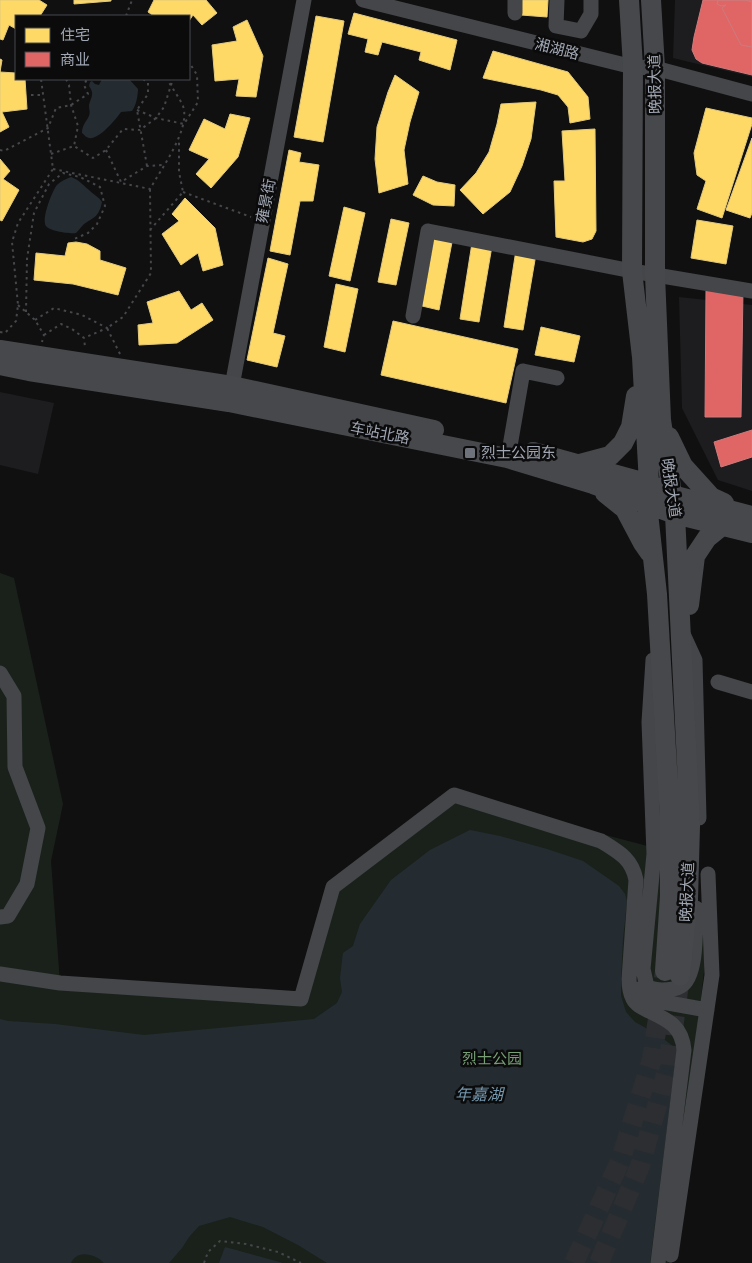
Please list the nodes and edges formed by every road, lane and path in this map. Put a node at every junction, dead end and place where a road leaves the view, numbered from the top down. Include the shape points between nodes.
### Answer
1 (132, 0) edge
2 (304, 0) edge
3 (363, 0) edge
4 (557, 0) edge
5 (591, 0) edge
6 (629, 0) edge
7 (651, 0) edge
8 (397, 5) edge
9 (126, 15) edge
10 (190, 64) edge
11 (633, 67) junction
12 (655, 68) junction
13 (41, 80) edge
14 (66, 80) edge
15 (86, 80) edge
16 (144, 80) edge
17 (168, 80) edge
18 (172, 80) edge
19 (170, 85) junction
20 (31, 94) dead end
21 (752, 94) edge
22 (43, 95) junction
23 (71, 105) junction
24 (137, 110) junction
25 (156, 118) junction
26 (184, 124) junction
27 (48, 128) junction
28 (140, 130) junction
29 (179, 137) junction
30 (74, 146) junction
31 (0, 150) edge
32 (106, 150) junction
33 (51, 154) junction
34 (163, 165) junction
35 (147, 166) junction
36 (53, 169) junction
37 (122, 182) junction
38 (150, 188) junction
39 (182, 192) junction
40 (262, 222) junction
41 (150, 230) junction
42 (74, 239) dead end
43 (632, 271) junction
44 (655, 275) junction
45 (752, 292) edge
46 (18, 306) junction
47 (26, 312) junction
48 (413, 316) dead end
49 (35, 320) junction
50 (107, 328) junction
51 (0, 332) edge
52 (44, 335) junction
53 (84, 338) junction
54 (0, 350) edge
55 (37, 356) junction
56 (642, 357) junction
57 (86, 363) junction
58 (0, 365) edge
59 (128, 370) junction
60 (557, 378) dead end
61 (230, 394) junction
62 (661, 420) junction
63 (509, 452) junction
64 (577, 464) junction
65 (593, 484) junction
66 (648, 494) junction
67 (674, 504) junction
68 (750, 521) edge
69 (723, 525) junction
70 (654, 560) junction
71 (657, 594) junction
72 (681, 625) junction
73 (0, 673) edge
74 (718, 682) dead end
75 (752, 692) edge
76 (652, 804) junction
77 (708, 874) dead end
78 (0, 917) edge
79 (0, 974) edge
80 (707, 1010) junction
81 (664, 1259) edge
82 (204, 1263) edge
83 (301, 1263) edge

1 - 9 path
2 - 40 street, 雍景街
3 - 8 street, 湘湖路
4 - 5 street via 556,26 581,31 591,14
6 - 11 main road, 晚报大道
7 - 12 main road, 晚报大道
8 - 11 street, 湘湖路
10 - 26 path via 197,75 198,102
11 - 12 street, 湘湖路
11 - 43 main road, 晚报大道
12 - 21 street, 湘湖路
12 - 44 main road, 晚报大道
13 - 22 path
14 - 23 path
15 - 23 path via 84,85 88,94
16 - 24 path via 148,83 148,94
17 - 19 path
18 - 19 path
19 - 25 path via 164,107
19 - 26 path via 183,107
20 - 22 path
22 - 27 path
23 - 27 path via 56,108
23 - 30 path via 78,126
24 - 25 path
24 - 28 path
25 - 26 path
25 - 28 path
26 - 29 path
27 - 31 path via 4,151
27 - 33 path
28 - 32 path via 123,129
28 - 35 path
29 - 34 path
29 - 39 path
30 - 32 path via 93,158
30 - 33 path
32 - 37 path
33 - 36 path
34 - 35 path
34 - 38 path
35 - 37 path
36 - 37 path
36 - 46 path via 18,223 12,242
37 - 38 path
38 - 41 path
39 - 40 path
39 - 41 path
40 - 61 street, 雍景街
41 - 50 path via 151,273 123,317
42 - 47 path via 88,233 97,224 105,206 100,188 80,177 63,173 49,184 34,213 27,259
43 - 44 street
43 - 48 street via 428,231
43 - 56 main road, 晚报大道
44 - 45 street
44 - 62 main road, 晚报大道
46 - 47 path
46 - 51 path via 16,321 5,333
47 - 49 path
49 - 50 path via 54,308 82,315
49 - 52 path
50 - 53 path
50 - 59 path
52 - 53 path via 61,324
52 - 55 path
53 - 57 path
54 - 55 main road, 车站北路
55 - 57 main road, 车站北路
56 - 64 main road via 631,427 623,443 610,456
56 - 66 main road, 晚报大道
57 - 59 main road, 车站北路
58 - 61 main road, 车站北路
59 - 61 main road, 车站北路
60 - 63 street via 523,371
61 - 63 main road, 车站北路
62 - 67 main road, 晚报大道
62 - 68 main road via 683,466 711,497
63 - 64 main road, 车站北路
63 - 65 main road, 车站北路
64 - 66 main road, 车站北路
65 - 66 main road, 车站北路
65 - 70 main road via 625,509
66 - 67 main road, 车站北路
66 - 70 main road, 晚报大道
67 - 68 main road, 车站北路
67 - 69 main road, 车站北路
67 - 72 main road, 晚报大道
68 - 69 main road, 车站北路
69 - 72 main road via 706,538 695,556 689,606
70 - 71 main road, 晚报大道
71 - 72 main road, 晚报大道 via 670,819 673,973 688,900 690,826
71 - 76 street via 650,722
72 - 76 street via 695,660 700,834 692,964 682,986 669,990 647,988 644,969 654,854
73 - 78 street via 14,696 15,767 38,828 27,884 8,916
74 - 75 street
76 - 80 street via 644,830 635,983 646,999
77 - 80 street via 712,975
79 - 81 street via 60,983 300,999 333,887 454,795 600,841 628,860 634,870 629,979 633,1000 674,1025 683,1041
80 - 81 street
82 - 83 path via 208,1252 220,1241 278,1252

